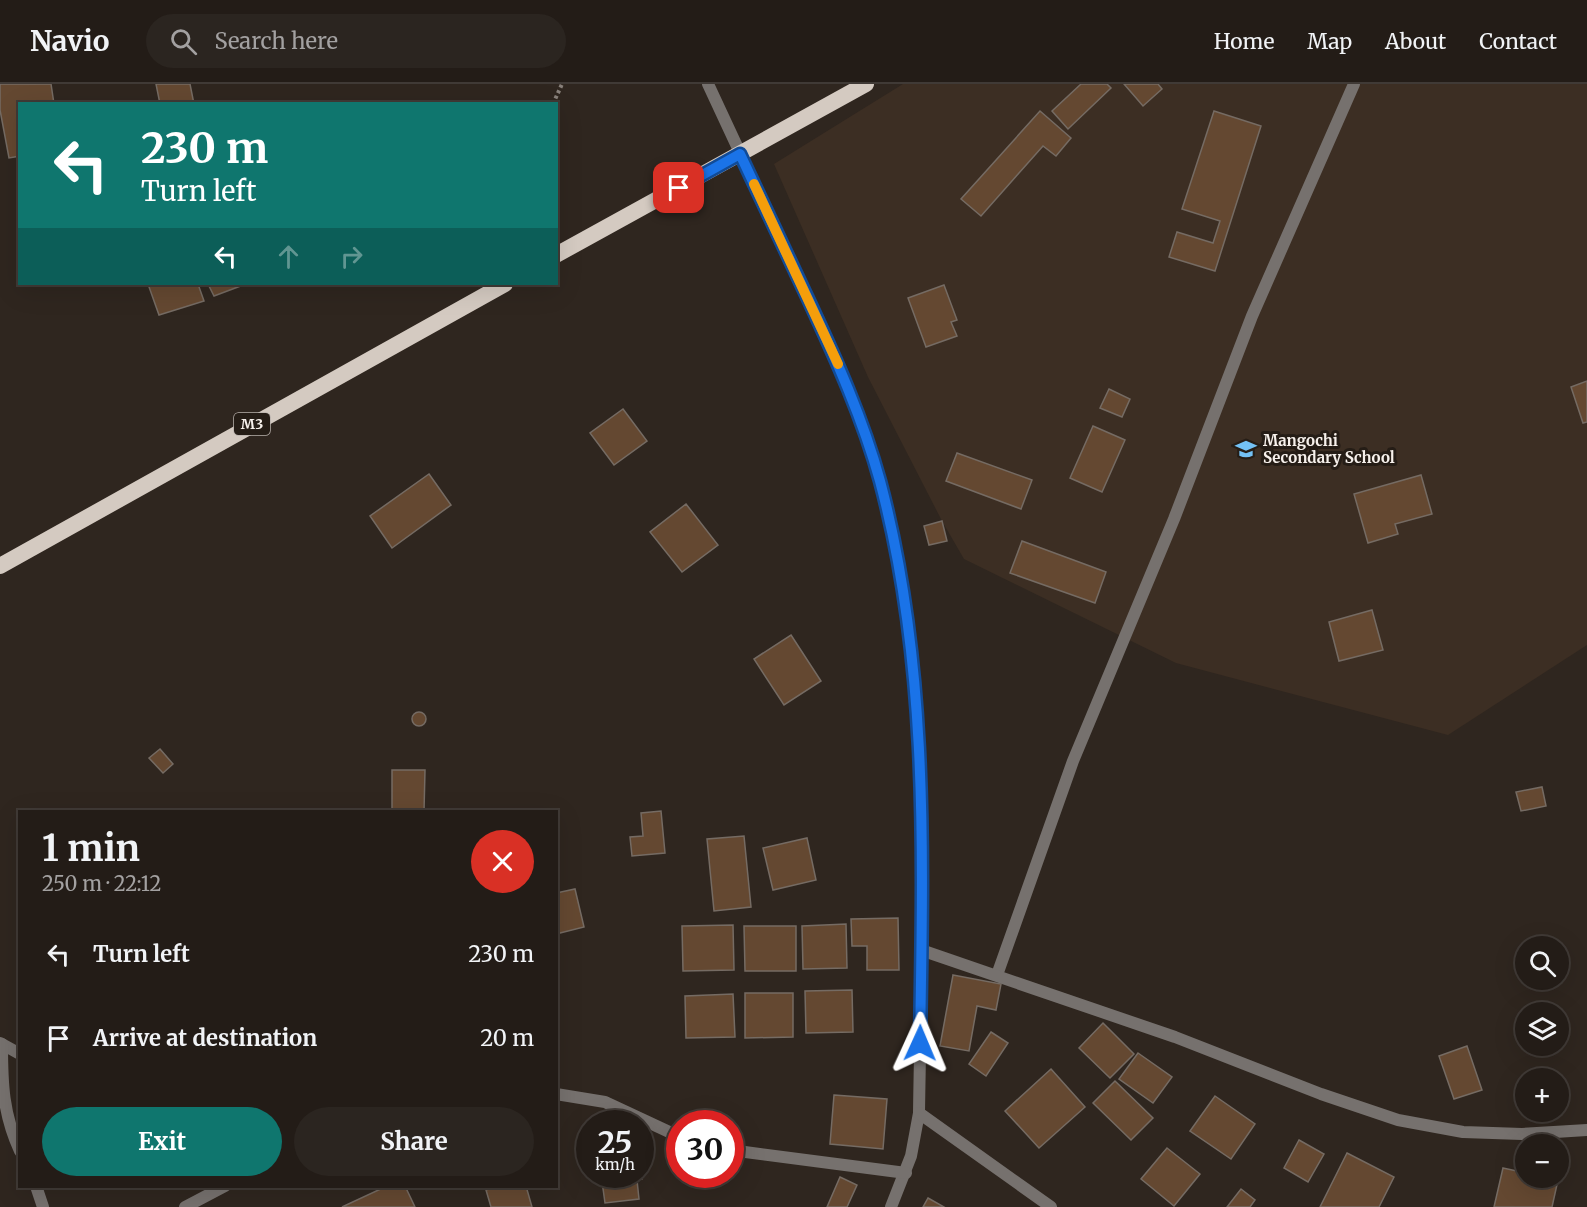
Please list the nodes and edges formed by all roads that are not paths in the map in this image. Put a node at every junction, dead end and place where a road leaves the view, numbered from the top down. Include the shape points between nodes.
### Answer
1 (708, 84) edge
2 (866, 84) edge
3 (1354, 84) edge
4 (740, 154) junction
5 (558, 254) edge
6 (503, 285) edge
7 (0, 566) edge
8 (921, 950) junction
9 (997, 975) junction
10 (1, 1044) edge
11 (18, 1053) edge
12 (558, 1094) edge
13 (920, 1113) junction
14 (666, 1130) edge
15 (1587, 1130) edge
16 (18, 1146) edge
17 (744, 1152) edge
18 (906, 1173) junction
19 (37, 1188) edge
20 (221, 1188) edge
21 (43, 1207) edge
22 (185, 1207) edge
23 (891, 1207) edge
24 (1051, 1207) edge

1 - 4 street
2 - 4 highway
3 - 9 street via 1252,316 1073,762
4 - 5 highway
4 - 8 street via 837,362 865,431 883,492 905,598 918,714
6 - 7 highway, M3
8 - 9 street
8 - 13 street
9 - 15 street via 1398,1120 1462,1132
10 - 11 street
10 - 16 street via 3,1100
12 - 14 street via 605,1102
13 - 18 street
13 - 24 street
17 - 18 street
18 - 23 street
19 - 21 street
20 - 22 street

